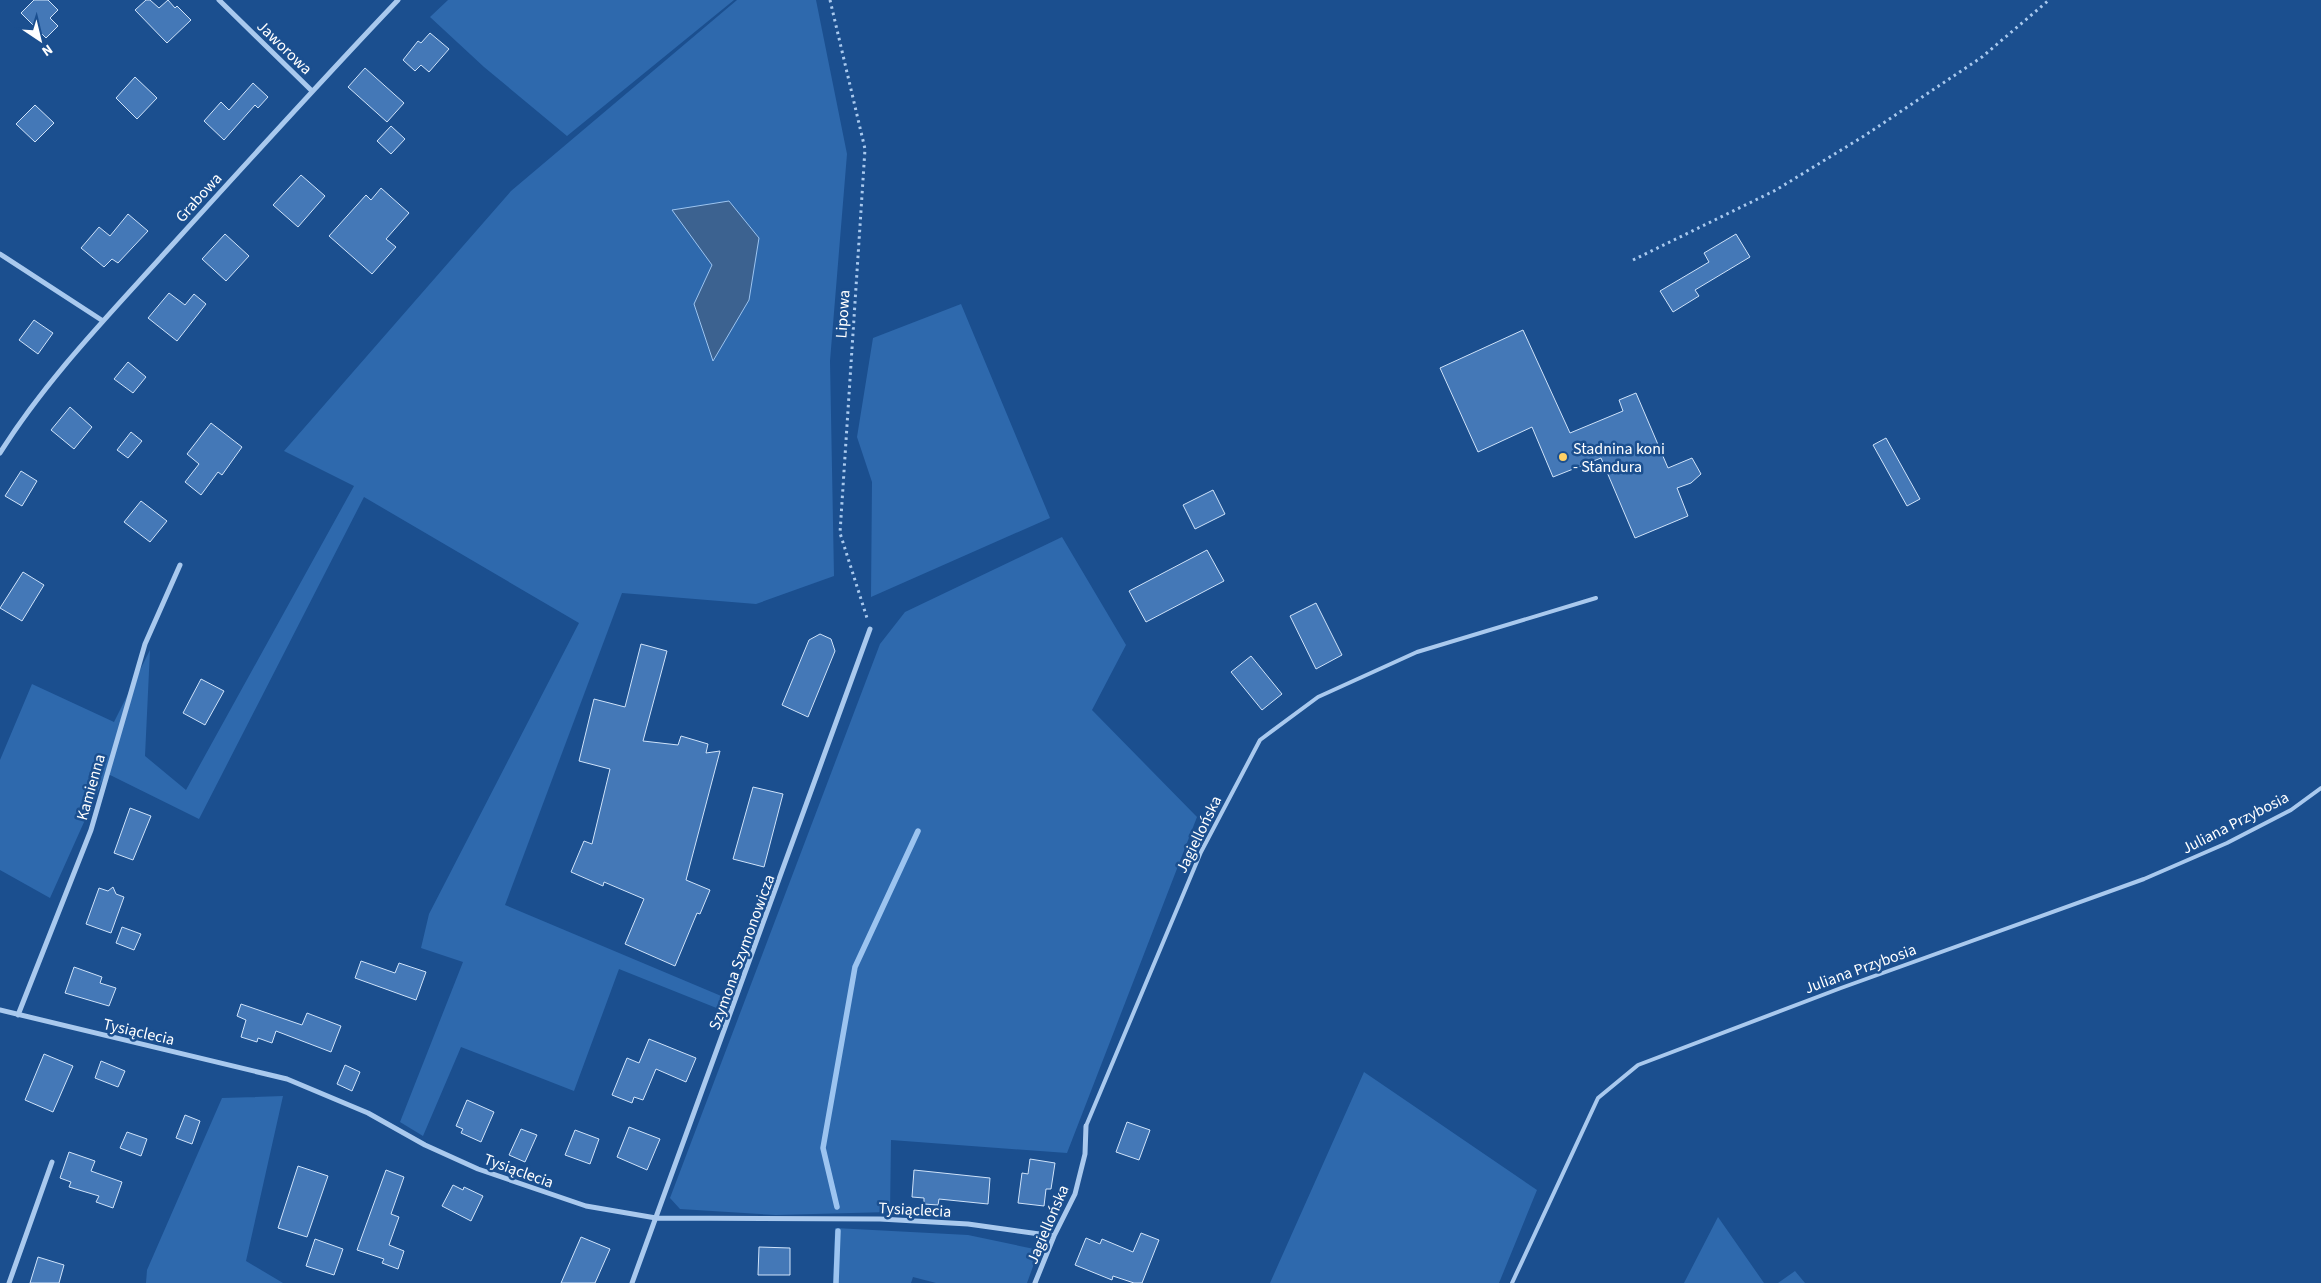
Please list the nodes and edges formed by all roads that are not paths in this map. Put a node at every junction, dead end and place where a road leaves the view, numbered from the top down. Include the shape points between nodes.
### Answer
1 (220, 0) edge
2 (398, 0) edge
3 (312, 91) junction
4 (0, 254) edge
5 (103, 321) junction
6 (0, 453) edge
7 (180, 565) dead end
8 (1596, 598) dead end
9 (870, 628) road end
10 (2321, 788) edge
11 (0, 1010) edge
12 (18, 1015) junction
13 (1086, 1126) joint
14 (52, 1162) dead end
15 (656, 1218) junction
16 (1054, 1236) junction
17 (9, 1283) edge
18 (632, 1283) edge
19 (1035, 1283) edge
20 (1512, 1283) edge

1 - 3 street, Jaworowa
2 - 3 street, Grabowa
3 - 5 street, Grabowa
4 - 5 street
5 - 6 street, Grabowa via 22,418
7 - 12 street, Kamienna via 144,644 90,830
8 - 13 lane, Jagiellońska via 1417,652 1318,697 1260,740 1201,852
9 - 15 street, Szymona Szymonowicza
10 - 20 lane, Juliana Przybosia via 2291,810 2243,835 2144,879 1840,988 1638,1065 1598,1098
11 - 12 street, Tysiąclecia
12 - 15 street, Tysiąclecia via 287,1079 368,1113 425,1145 478,1169 586,1206
13 - 16 street, Jagiellońska via 1085,1154 1075,1194
14 - 17 street
15 - 16 street, Tysiąclecia via 880,1220 968,1224
15 - 18 street, Szymona Szymonowicza
16 - 19 street, Jagiellońska

